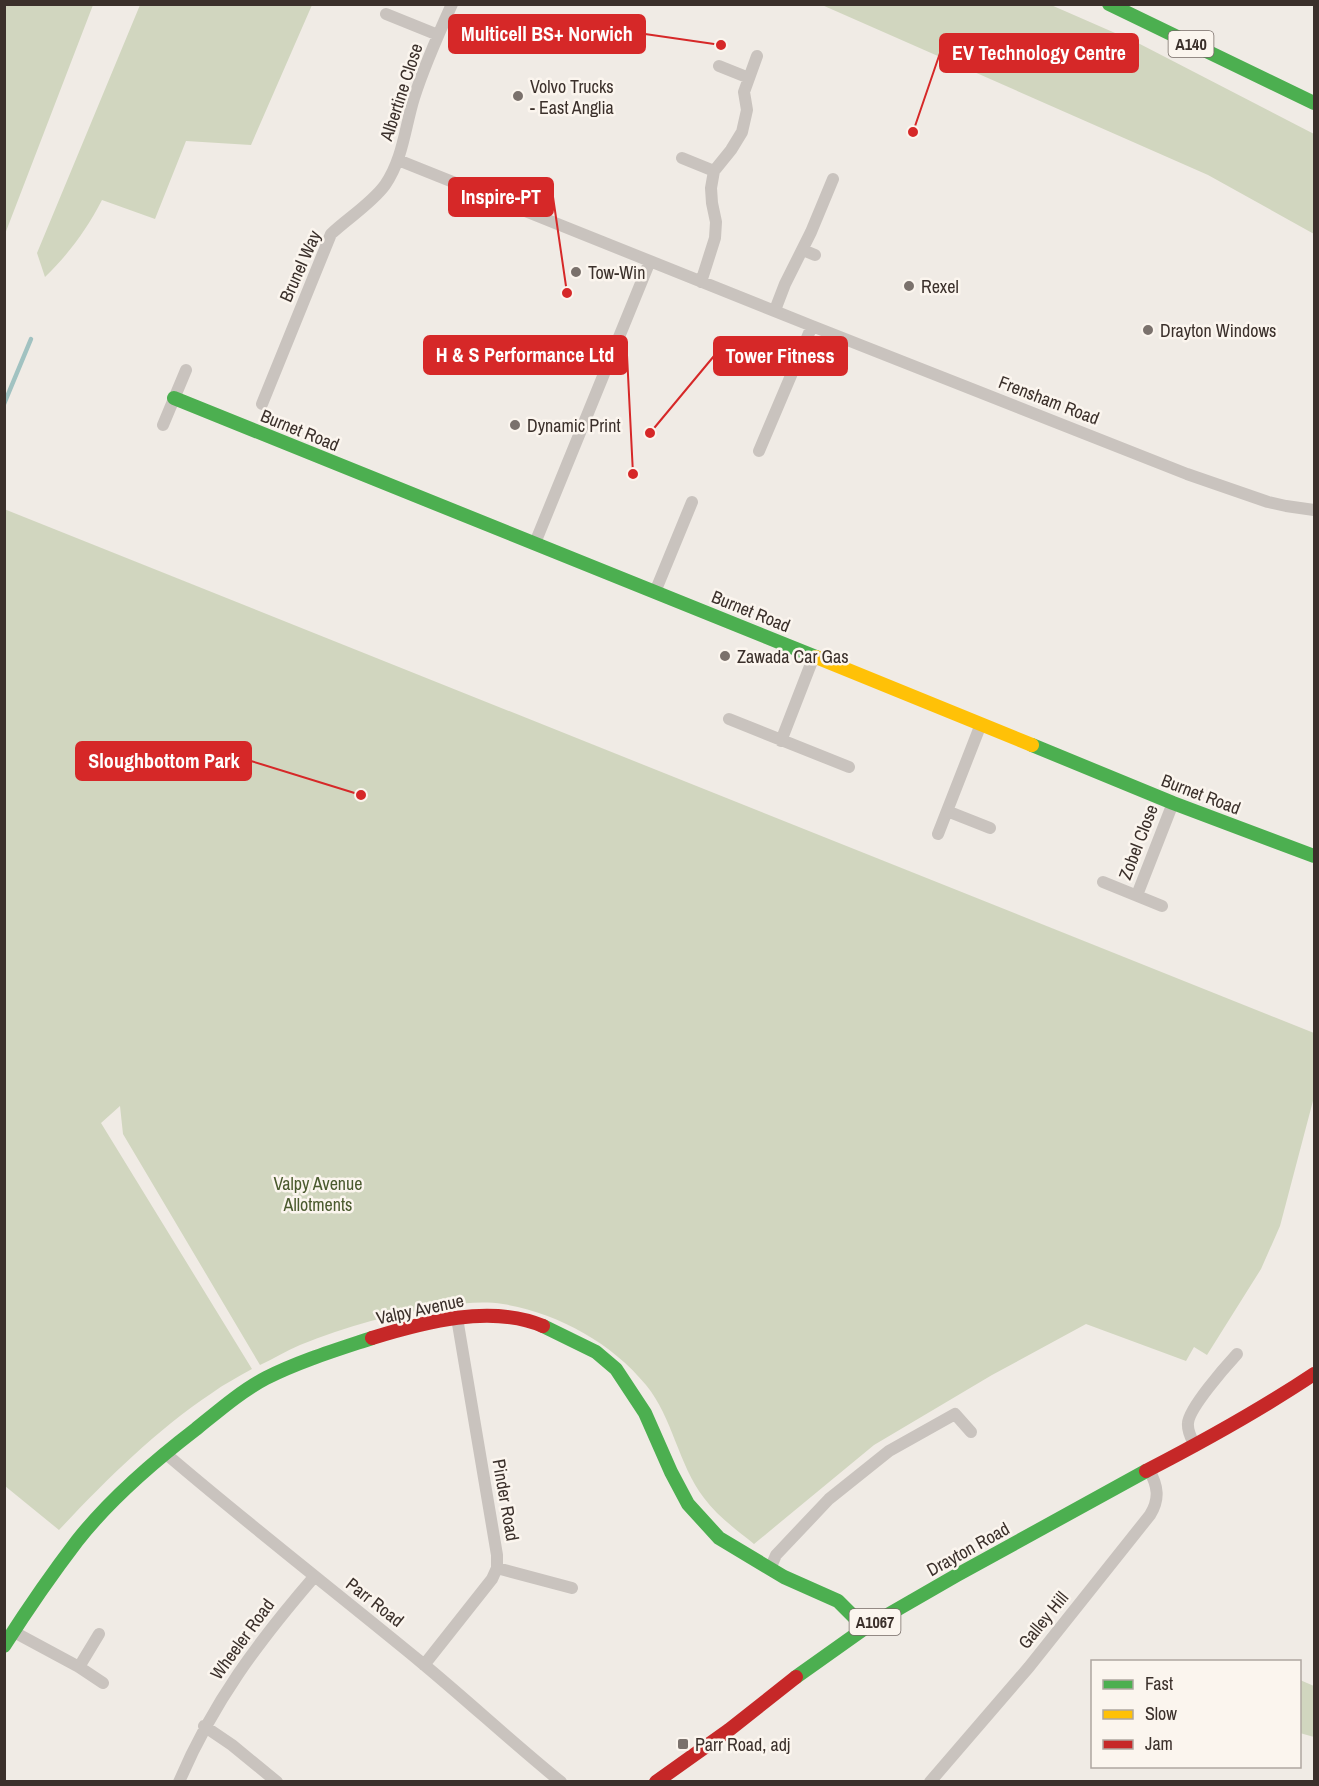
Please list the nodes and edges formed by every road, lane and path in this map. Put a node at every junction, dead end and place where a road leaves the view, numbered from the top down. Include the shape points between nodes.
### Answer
1 (452, 4) edge
2 (1108, 4) edge
3 (386, 14) dead end
4 (438, 34) junction
5 (757, 56) dead end
6 (719, 66) dead end
7 (749, 78) junction
8 (1314, 103) edge
9 (682, 158) dead end
10 (398, 160) junction
11 (714, 171) junction
12 (833, 179) dead end
13 (803, 250) junction
14 (815, 255) dead end
15 (650, 261) junction
16 (701, 282) junction
17 (775, 310) junction
18 (812, 326) junction
19 (186, 370) dead end
20 (174, 398) junction
21 (262, 404) dead end
22 (163, 425) dead end
23 (759, 451) dead end
24 (692, 502) dead end
25 (1314, 510) edge
26 (535, 543) junction
27 (655, 592) junction
28 (814, 656) junction
29 (729, 719) dead end
30 (981, 724) junction
31 (781, 741) junction
32 (849, 767) dead end
33 (1173, 803) junction
34 (947, 811) junction
35 (990, 828) dead end
36 (938, 834) dead end
37 (1314, 856) edge
38 (1103, 882) dead end
39 (1137, 895) junction
40 (1162, 906) dead end
41 (457, 1318) junction
42 (1238, 1353) dead end
43 (1314, 1374) edge
44 (971, 1432) dead end
45 (1195, 1446) junction
46 (165, 1453) junction
47 (1149, 1470) junction
48 (497, 1569) junction
49 (770, 1569) junction
50 (314, 1577) junction
51 (572, 1588) dead end
52 (865, 1628) junction
53 (14, 1632) junction
54 (99, 1634) dead end
55 (4, 1646) edge
56 (424, 1665) junction
57 (79, 1666) junction
58 (104, 1683) dead end
59 (204, 1726) junction
60 (179, 1782) edge
61 (277, 1782) edge
62 (561, 1782) edge
63 (656, 1782) edge
64 (930, 1782) edge

1 - 4 street, Albertine Close
2 - 8 main road, A140
3 - 4 street, Albertine Close
4 - 10 street, Albertine Close via 414,98
5 - 7 street
6 - 7 street
7 - 11 street via 744,92 747,110 742,132
9 - 11 street
10 - 15 street, Frensham Road
10 - 21 street, Brunel Way via 385,185 331,234
11 - 16 street via 711,188 715,238
12 - 13 street
13 - 14 street
13 - 17 street
15 - 16 street, Frensham Road
15 - 26 street
16 - 17 street, Frensham Road
17 - 18 street, Frensham Road
18 - 23 street
18 - 25 street, Frensham Road via 1187,474 1268,502
19 - 20 street
20 - 22 street
20 - 26 main road, Burnet Road
24 - 27 street
26 - 27 main road, Burnet Road
27 - 28 main road, Burnet Road
28 - 30 main road, Burnet Road
28 - 31 street
29 - 31 street
30 - 33 main road, Burnet Road
30 - 34 street
31 - 32 street
33 - 37 main road, Burnet Road
33 - 39 street, Zobel Close
34 - 35 street
34 - 36 street
38 - 39 street, Zobel Close
39 - 40 street, Zobel Close
41 - 46 main road, Valpy Avenue via 353,1343 264,1379
41 - 48 street, Pinder Road
41 - 49 main road, Valpy Avenue via 477,1315 527,1319 596,1352 616,1369 645,1413 688,1504 719,1538
42 - 45 street via 1189,1415 1188,1432
43 - 45 main road, Drayton Road / A1067
44 - 49 street via 955,1414 889,1451 829,1499 776,1555
45 - 47 main road, Drayton Road / A1067
46 - 50 street, Parr Road
46 - 53 main road, Valpy Avenue via 78,1540
47 - 52 main road, Drayton Road / A1067
47 - 64 street, Galley Hill via 1158,1498 1150,1515 1029,1667
48 - 51 street
48 - 56 street, Pinder Road
49 - 52 main road, Valpy Avenue via 838,1601
50 - 56 street, Parr Road
50 - 59 street, Wheeler Road via 257,1646
52 - 63 main road, Drayton Road / A1067
53 - 55 main road, Valpy Avenue
53 - 57 street
54 - 57 street
56 - 62 street, Parr Road
57 - 58 street
59 - 60 street, Wheeler Road
59 - 61 street

